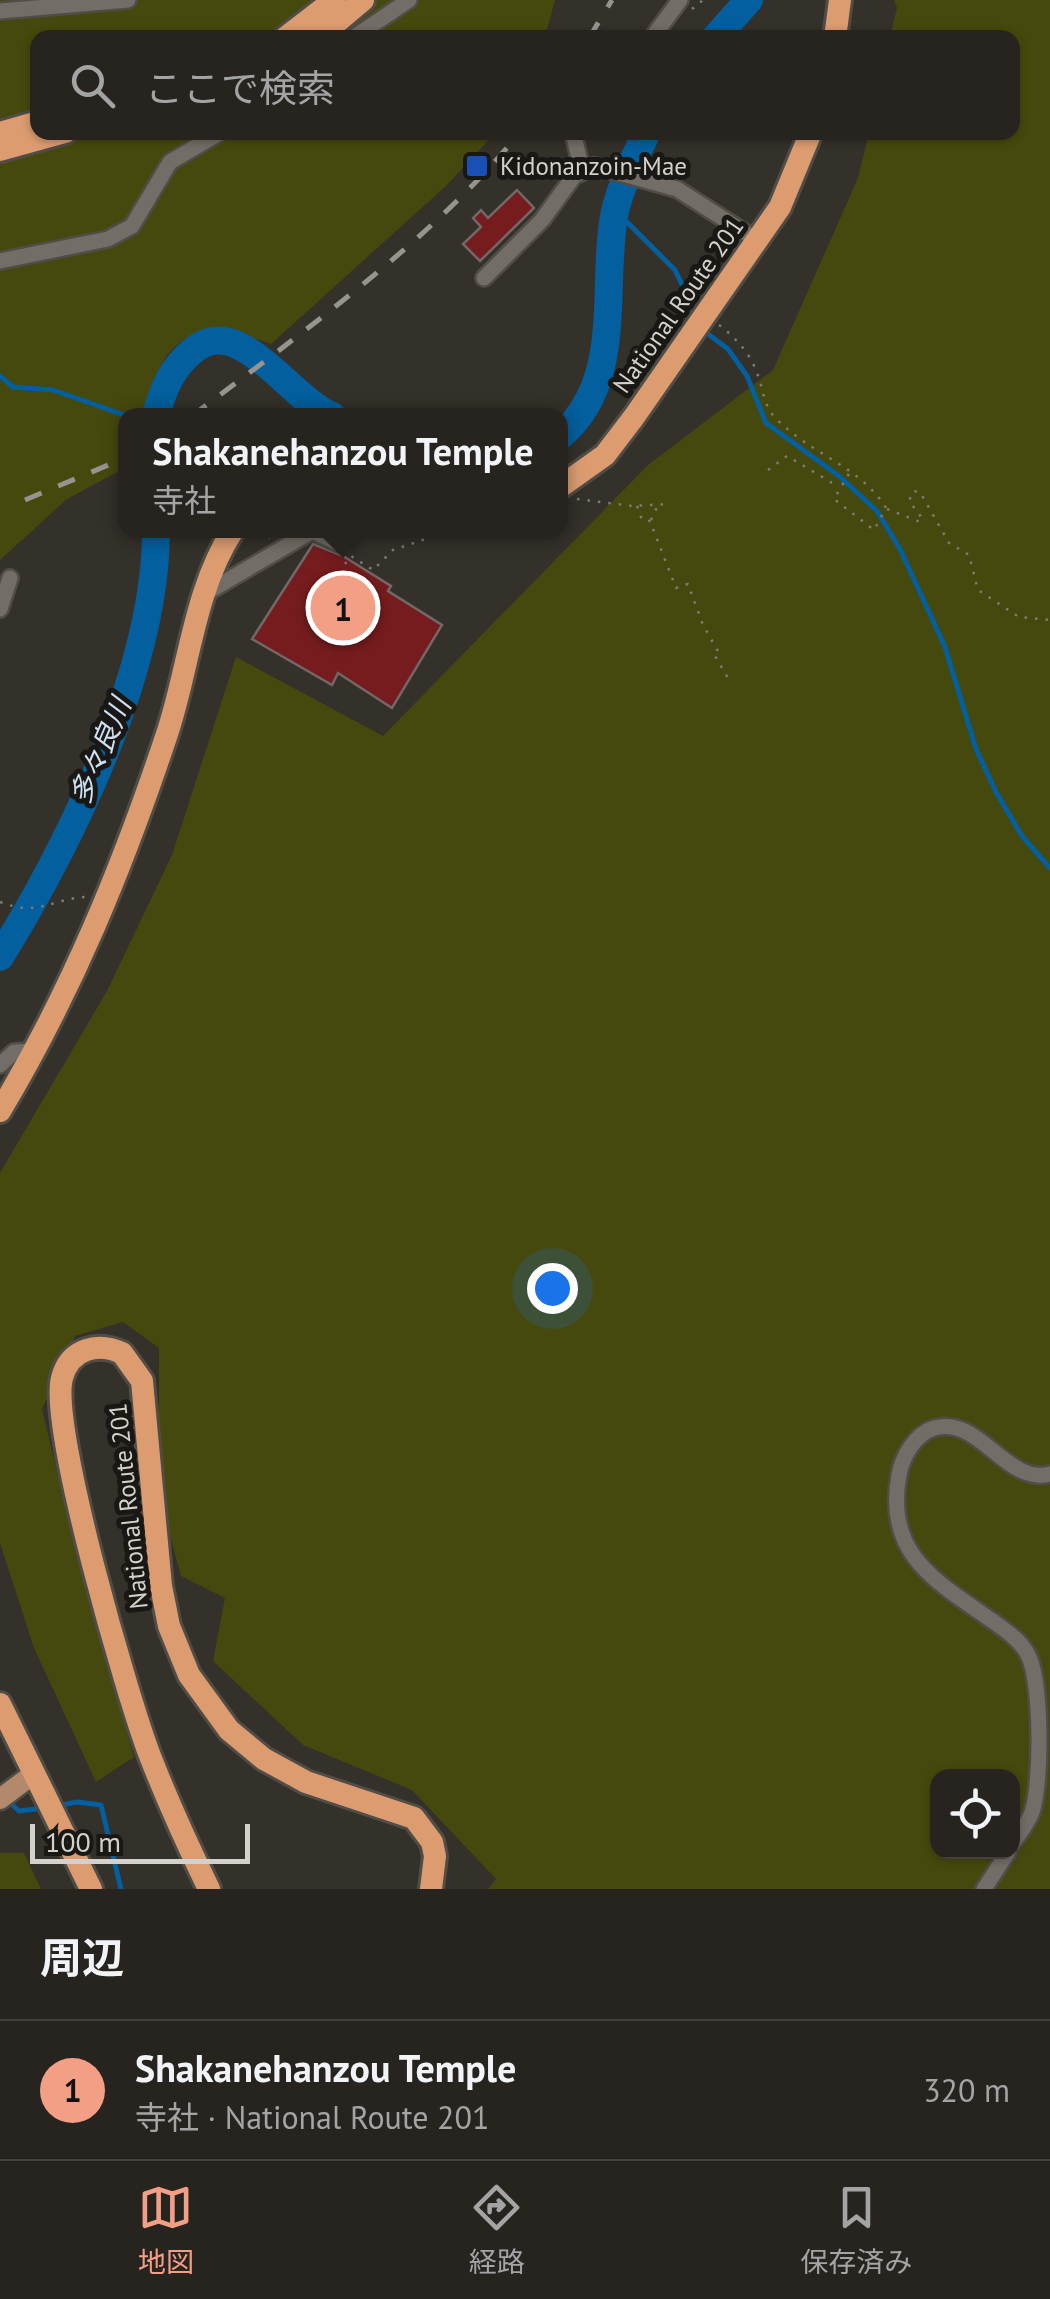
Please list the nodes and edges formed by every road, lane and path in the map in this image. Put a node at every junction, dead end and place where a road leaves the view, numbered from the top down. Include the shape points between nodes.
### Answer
1 (128, 0) edge
2 (334, 0) edge
3 (363, 0) edge
4 (409, 0) edge
5 (680, 0) edge
6 (840, 0) edge
7 (0, 11) edge
8 (295, 30) edge
9 (327, 30) edge
10 (365, 30) edge
11 (658, 30) edge
12 (836, 30) edge
13 (30, 124) edge
14 (0, 133) edge
15 (36, 140) edge
16 (207, 140) edge
17 (575, 140) edge
18 (807, 140) edge
19 (0, 150) edge
20 (582, 171) junction
21 (758, 241) junction
22 (0, 261) edge
23 (484, 278) dead end
24 (706, 315) junction
25 (768, 470) dead end
26 (850, 472) junction
27 (841, 487) junction
28 (568, 492) edge
29 (568, 493) edge
30 (668, 504) dead end
31 (658, 505) junction
32 (637, 506) junction
33 (886, 508) junction
34 (650, 520) junction
35 (230, 538) edge
36 (270, 538) edge
37 (301, 538) edge
38 (327, 538) edge
39 (428, 538) edge
40 (276, 543) dead end
41 (342, 545) dead end
42 (345, 564) dead end
43 (10, 578) dead end
44 (206, 593) junction
45 (0, 609) edge
46 (1050, 620) edge
47 (728, 678) dead end
48 (108, 897) junction
49 (0, 902) edge
50 (36, 1051) junction
51 (0, 1065) edge
52 (0, 1111) edge
53 (1050, 1474) edge
54 (0, 1704) edge
55 (37, 1784) junction
56 (5, 1795) edge
57 (1020, 1831) edge
58 (1003, 1859) edge
59 (91, 1889) edge
60 (209, 1889) edge
61 (431, 1889) edge
62 (984, 1889) edge

1 - 7 street
2 - 8 highway
3 - 9 highway
4 - 10 street
5 - 11 street
6 - 12 highway
13 - 14 highway
15 - 19 highway
16 - 22 street via 170,162 132,226 95,242
17 - 20 street
18 - 21 highway, National Route 201 via 791,185
20 - 21 street via 604,166 659,182
20 - 23 street
21 - 24 highway, National Route 201
24 - 26 path via 754,365 772,415
24 - 28 highway, National Route 201 via 605,455
25 - 27 path via 787,456
26 - 27 path
26 - 33 path
27 - 33 path via 834,499 874,530
29 - 32 path
30 - 31 path
31 - 32 path
31 - 34 path
32 - 34 path via 642,520
33 - 46 path via 920,522 909,502 913,491 920,492 949,543 969,555 978,590 1018,617
34 - 47 path via 666,572 676,588 688,584
35 - 44 highway
36 - 40 path
37 - 44 street
38 - 41 street
39 - 42 path via 393,550 373,570 351,556
43 - 45 street
44 - 48 highway via 171,722
48 - 49 path via 70,898 52,908
48 - 50 highway
50 - 51 street via 14,1052
50 - 52 highway
53 - 57 street via 1021,1471 957,1428 934,1428 913,1442 896,1492 903,1542 920,1568 1014,1636 1034,1669 1036,1787
54 - 55 highway
55 - 56 main road
55 - 59 highway
58 - 62 street
60 - 61 highway, National Route 201 via 130,1700 70,1459 61,1379 75,1356 92,1347 122,1353 142,1382 161,1586 188,1675 229,1730 286,1774 414,1818 432,1842

